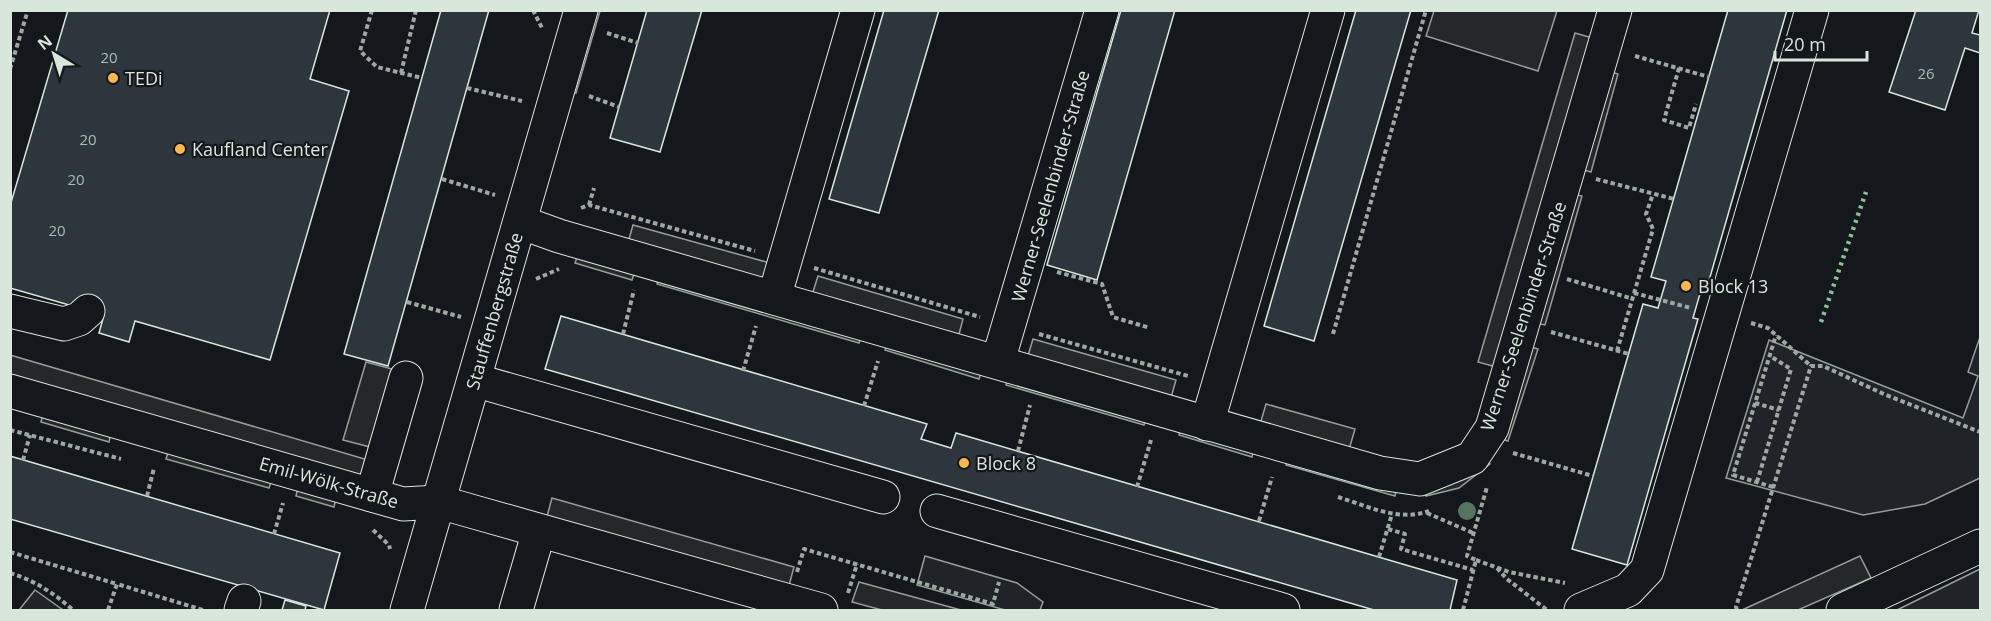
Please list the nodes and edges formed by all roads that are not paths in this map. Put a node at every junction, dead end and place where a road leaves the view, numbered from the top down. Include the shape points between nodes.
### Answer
1 (858, 10) edge
2 (1102, 10) edge
3 (1328, 10) edge
4 (1615, 10) edge
5 (1812, 10) edge
6 (592, 21) edge
7 (512, 210) junction
8 (774, 298) junction
9 (998, 361) junction
10 (406, 378) dead end
11 (474, 380) junction
12 (10, 390) edge
13 (1207, 424) junction
14 (883, 497) dead end
15 (439, 502) junction
16 (369, 510) junction
17 (937, 511) dead end
18 (540, 531) junction
19 (1980, 546) edge
20 (833, 606) edge
21 (407, 610) edge
22 (516, 610) edge
23 (1283, 610) edge
24 (1581, 610) edge
25 (1843, 610) edge

1 - 8 street
2 - 9 street, Werner-Seelenbinder-Straße
3 - 13 street
4 - 13 street, Werner-Seelenbinder-Straße via 1492,428 1472,458 1420,479 1380,473
5 - 24 street via 1647,570 1628,590
6 - 7 street, Stauffenbergstraße
7 - 8 street, Werner-Seelenbinder-Straße via 559,236
7 - 11 street, Stauffenbergstraße
8 - 9 street, Werner-Seelenbinder-Straße
9 - 13 street, Werner-Seelenbinder-Straße
10 - 16 street
11 - 14 street
11 - 15 street, Stauffenbergstraße
12 - 16 street, Emil-Wölk-Straße
15 - 16 street, Emil-Wölk-Straße
15 - 18 street, Emil-Wölk-Straße
15 - 21 street, Stauffenbergstraße
17 - 23 street
18 - 20 street, Emil-Wölk-Straße via 789,601
18 - 22 street
19 - 25 street

